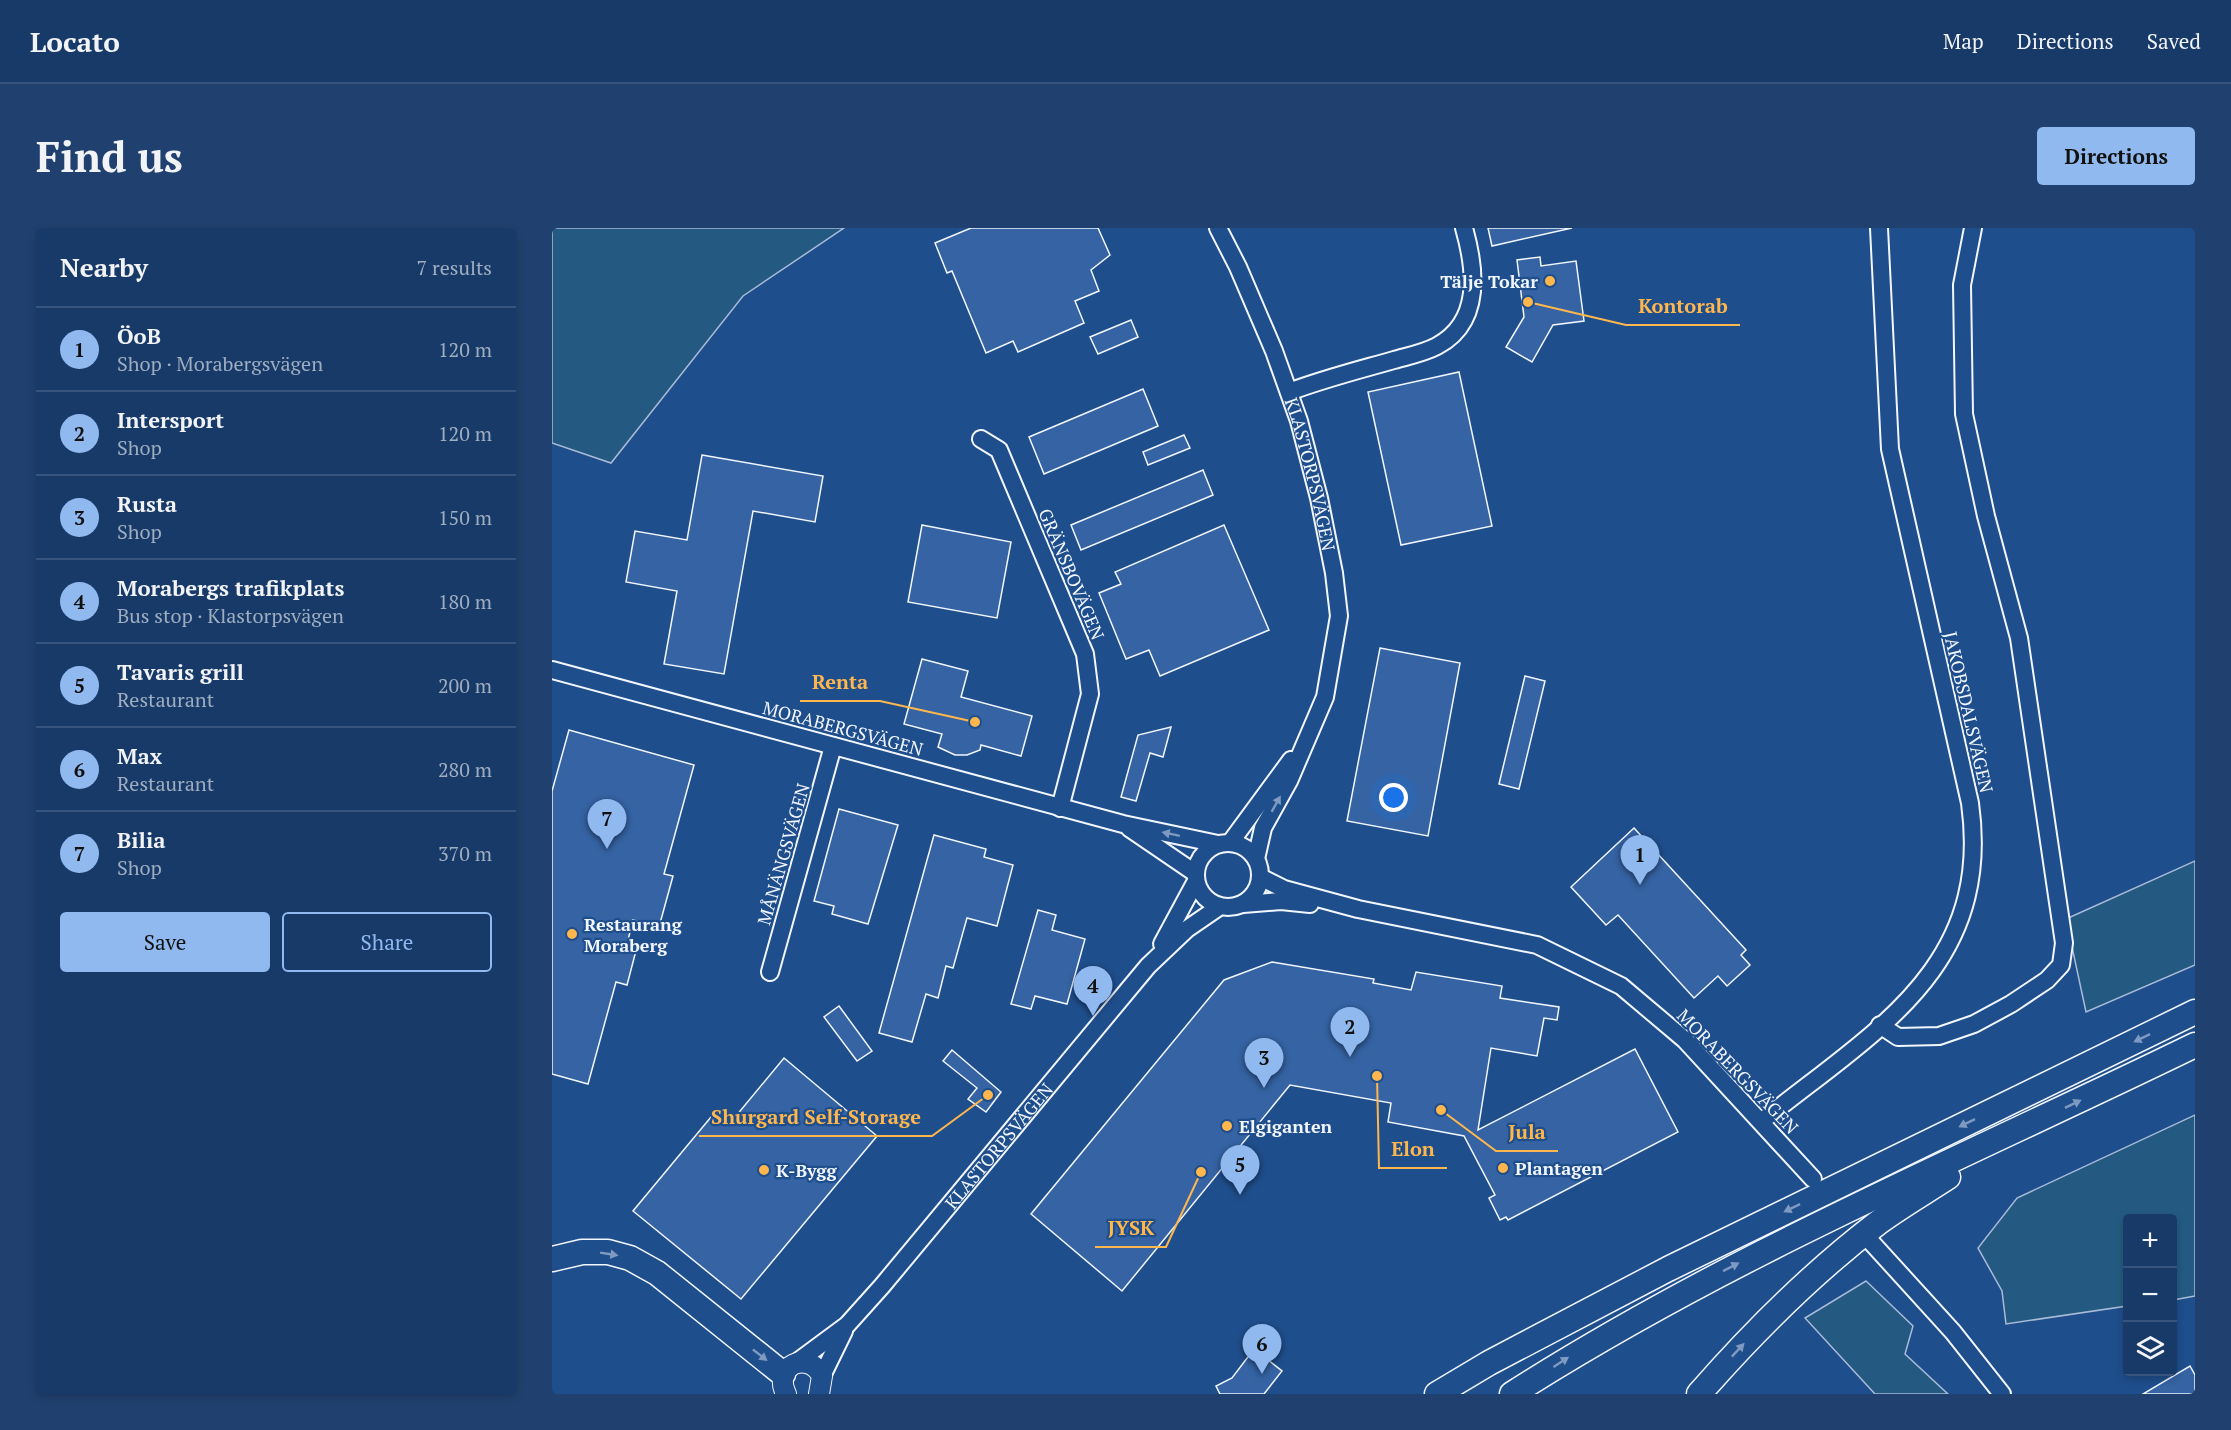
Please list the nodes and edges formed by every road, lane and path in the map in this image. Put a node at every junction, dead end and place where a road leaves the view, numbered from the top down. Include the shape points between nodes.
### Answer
1 (1218, 228) edge
2 (1464, 228) edge
3 (1879, 228) edge
4 (1973, 228) edge
5 (1289, 392) junction
6 (981, 439) dead end
7 (552, 670) edge
8 (1311, 732) junction
9 (833, 746) junction
10 (1060, 808) junction
11 (1124, 824) junction
12 (1224, 843) junction
13 (1256, 859) junction
14 (1195, 877) junction
15 (1260, 877) junction
16 (1243, 904) junction
17 (1219, 907) junction
18 (1358, 909) junction
19 (1148, 966) junction
20 (770, 972) dead end
21 (2195, 1012) edge
22 (1880, 1025) junction
23 (2195, 1045) edge
24 (1762, 1121) junction
25 (2020, 1130) junction
26 (1813, 1179) dead end
27 (1872, 1244) dead end
28 (552, 1260) edge
29 (1668, 1269) junction
30 (847, 1326) junction
31 (786, 1382) edge
32 (821, 1385) edge
33 (1437, 1394) edge
34 (1464, 1394) edge
35 (1512, 1394) edge
36 (1699, 1394) edge
37 (2002, 1394) edge

1 - 5 street, KLASTORPSVÄGEN via 1243,278
2 - 5 street via 1472,269 1471,302 1449,339 1425,351
3 - 22 street, JAKOBSDALSVÄGEN via 1890,449 1970,803 1975,846 1967,900 1946,954 1907,1004
4 - 22 street via 1962,285 1964,414 2019,638 2064,943 2061,965 2047,980 1974,1024 1939,1036 1898,1037
5 - 8 street, KLASTORPSVÄGEN via 1319,498 1339,616 1325,697
6 - 10 street, GRÄNSBOVÄGEN via 999,450 1085,654 1090,694
7 - 9 street, MORABERGSVÄGEN
8 - 12 street, KLASTORPSVÄGEN
13 -> 8 street, KLASTORPSVÄGEN via 1263,828
9 - 10 street, MORABERGSVÄGEN
9 - 20 street, MÅNÄNGSVÄGEN
10 - 11 street, MORABERGSVÄGEN
12 -> 11 street, MORABERGSVÄGEN
11 - 14 street, MORABERGSVÄGEN
12 - 13 street via 1240,845
12 - 14 street via 1201,857
13 - 15 street
14 - 17 street via 1204,897
14 - 19 street, KLASTORPSVÄGEN
15 - 16 street via 1256,892
15 - 18 street, MORABERGSVÄGEN via 1284,889
16 - 17 street
16 - 18 street, MORABERGSVÄGEN via 1281,901
17 - 19 street, KLASTORPSVÄGEN via 1187,928
18 - 24 street, MORABERGSVÄGEN via 1537,945 1621,986 1685,1040
19 - 30 street, KLASTORPSVÄGEN
21 -> 29 highway
22 - 24 street, JAKOBSDALSVÄGEN
25 -> 23 highway
24 - 26 street, MORABERGSVÄGEN
35 -> 25 highway via 1710,1278
36 -> 25 highway via 1775,1311 1823,1267 1880,1221
27 - 37 street via 1953,1332
28 -> 31 highway via 582,1252 608,1252 630,1258 657,1273
29 - 33 highway
29 - 34 highway
30 - 31 street, KLASTORPSVÄGEN
30 - 32 street, KLASTORPSVÄGEN
31 - 32 main road via 812,1363

